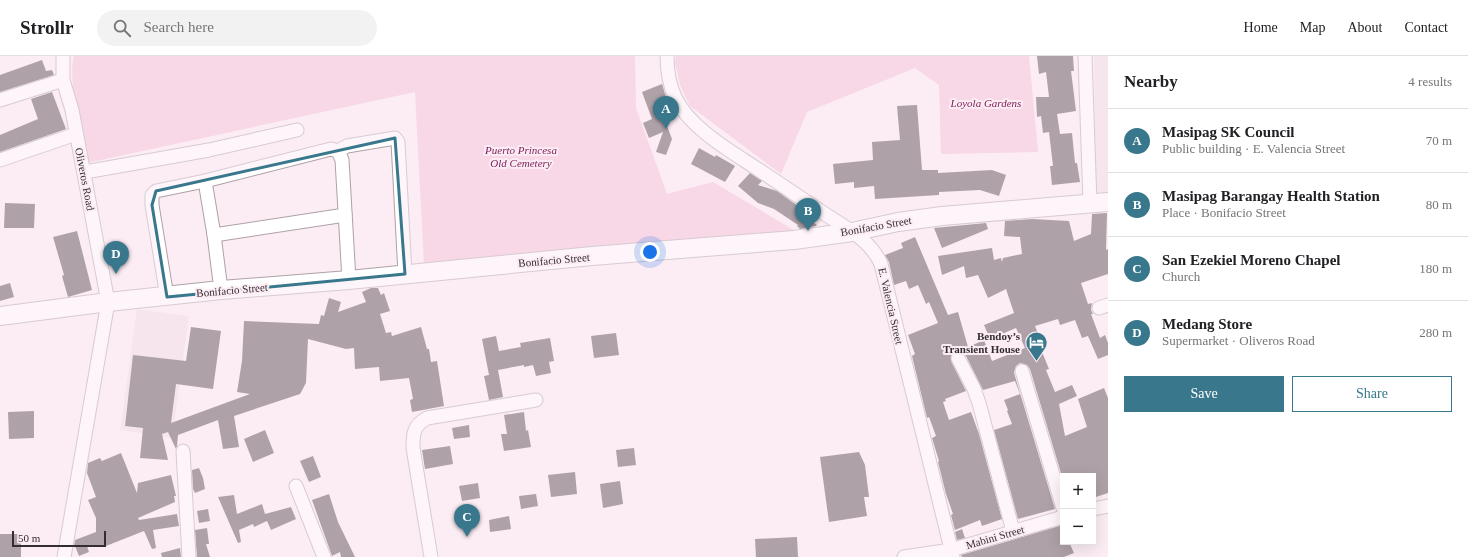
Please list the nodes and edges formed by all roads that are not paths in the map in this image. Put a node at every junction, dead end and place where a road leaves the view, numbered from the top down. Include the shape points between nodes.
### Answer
1 (63, 56) edge
2 (667, 56) edge
3 (1085, 56) edge
4 (63, 80) junction
5 (0, 100) edge
6 (297, 130) dead end
7 (76, 134) junction
8 (338, 151) junction
9 (0, 160) edge
10 (85, 172) junction
11 (205, 181) junction
12 (1099, 203) edge
13 (345, 215) junction
14 (852, 232) junction
15 (214, 235) junction
16 (405, 274) junction
17 (349, 280) junction
18 (221, 290) junction
19 (167, 297) junction
20 (108, 302) junction
21 (0, 316) edge
22 (958, 358) dead end
23 (1022, 371) dead end
24 (536, 400) dead end
25 (183, 451) dead end
26 (296, 486) dead end
27 (1060, 498) edge
28 (1108, 506) edge
29 (1096, 508) edge
30 (1060, 518) edge
31 (1013, 531) junction
32 (952, 553) edge
33 (64, 557) edge
34 (189, 557) edge
35 (324, 557) edge
36 (431, 557) edge
37 (904, 557) edge

1 - 4 street, Oliveros Road
2 - 14 street, E. Valencia Street via 667,71 675,98 696,125
3 - 12 street
4 - 5 street
4 - 7 street, Oliveros Road
6 - 10 street via 209,150
7 - 9 street
7 - 10 street, Oliveros Road
8 - 11 street via 327,150
8 - 13 street via 342,160
8 - 16 street via 347,146 384,139 395,138 398,142
10 - 20 street, Oliveros Road
11 - 15 street
11 - 19 street via 156,191 152,195
12 - 14 street, Bonifacio Street via 942,216
13 - 15 street
13 - 17 street
14 - 16 street, Bonifacio Street via 794,240
14 - 32 street, E. Valencia Street via 871,247 881,264
15 - 18 street
16 - 17 street, Bonifacio Street
17 - 18 street, Bonifacio Street
18 - 19 street, Bonifacio Street
19 - 20 street, Bonifacio Street
20 - 21 street, Bonifacio Street
20 - 33 street, Oliveros Road
22 - 31 street via 979,403
23 - 27 street
24 - 36 street via 427,418 419,423 415,430 413,448
25 - 34 street
26 - 35 street
28 - 29 street
30 - 31 street, Mabini Street
31 - 32 street, Mabini Street
32 - 37 street, Mabini Street

